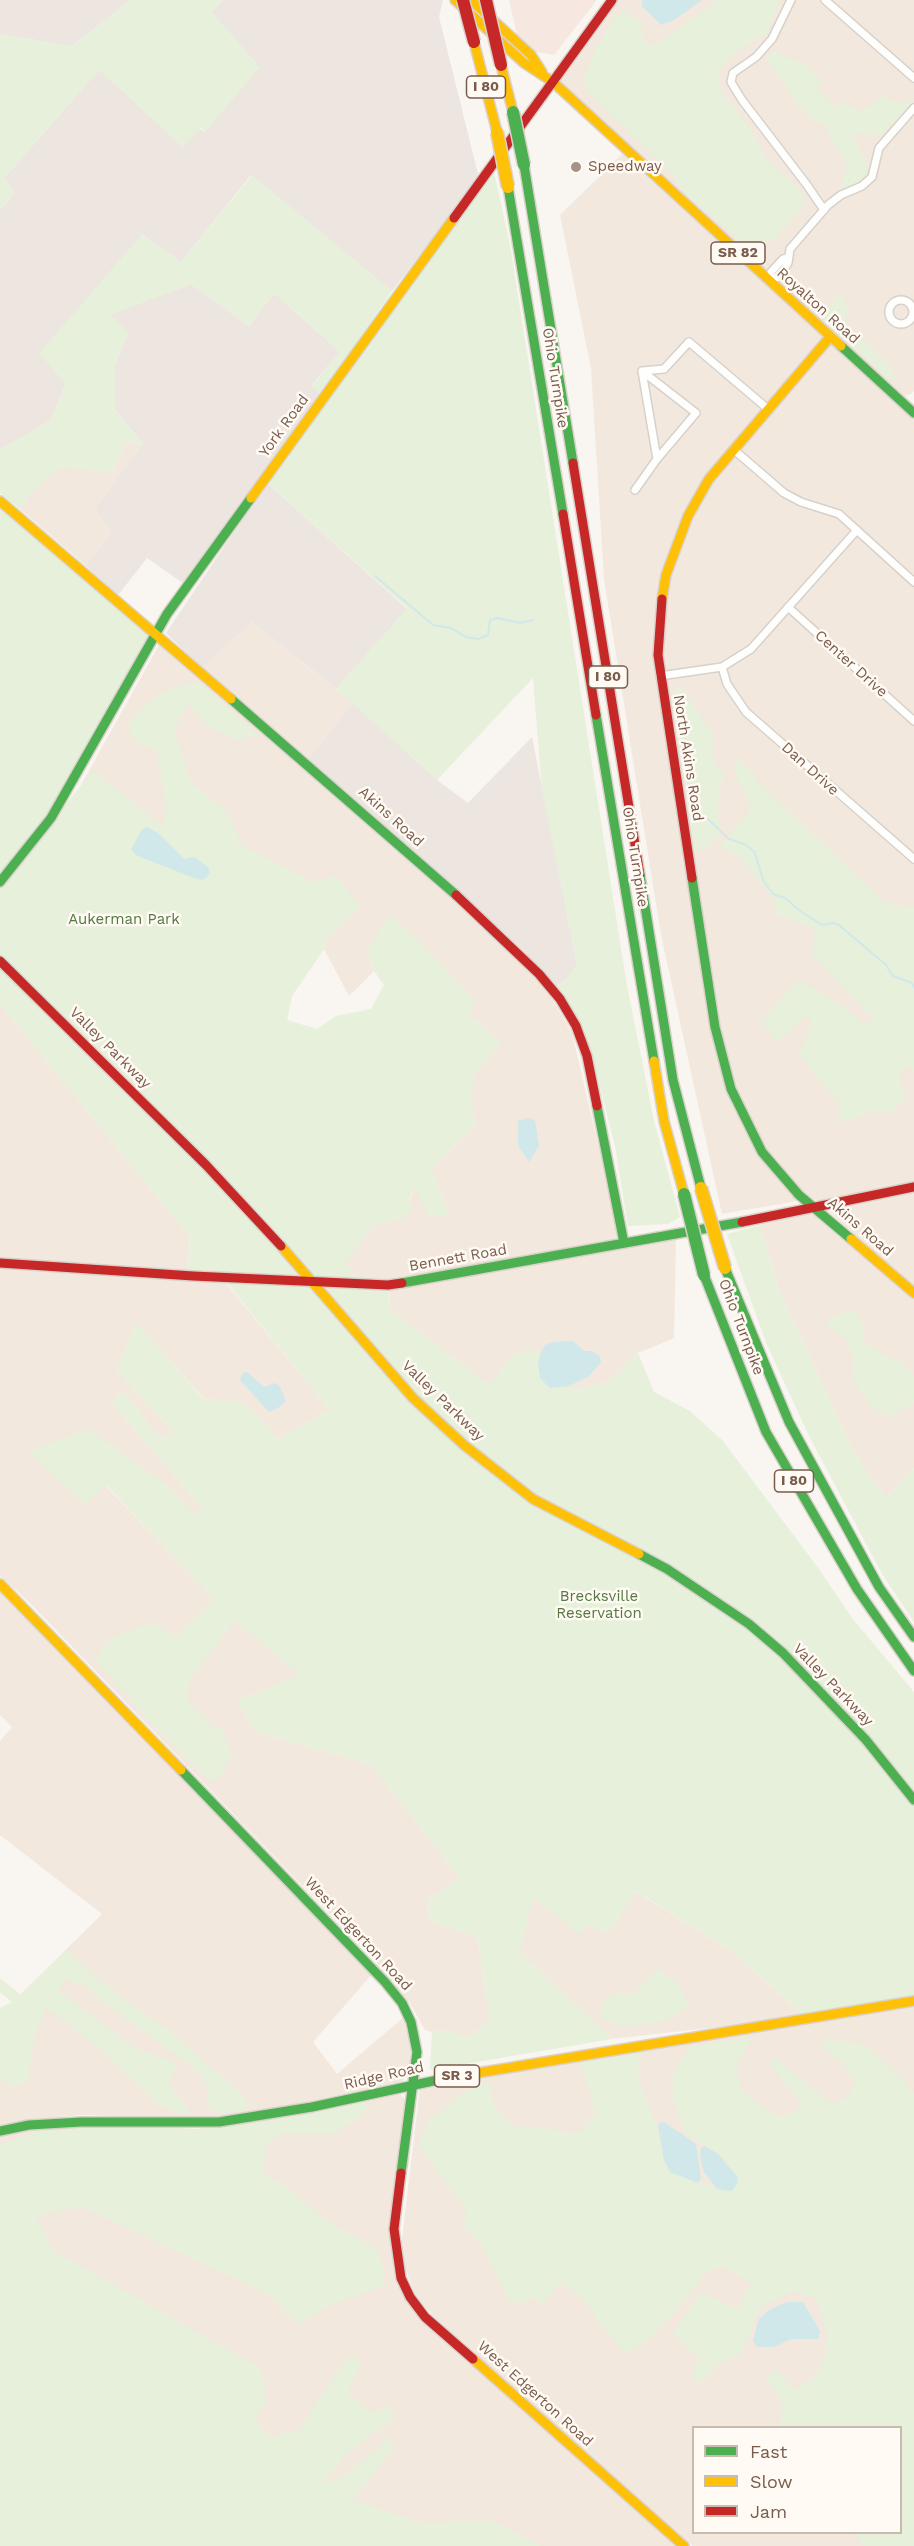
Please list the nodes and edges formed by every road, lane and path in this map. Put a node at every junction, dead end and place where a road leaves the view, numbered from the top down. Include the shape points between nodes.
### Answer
1 (455, 0) edge
2 (463, 0) edge
3 (471, 0) edge
4 (486, 0) edge
5 (612, 0) edge
6 (791, 0) edge
7 (825, 0) edge
8 (548, 78) junction
9 (914, 78) edge
10 (914, 108) edge
11 (824, 210) junction
12 (770, 279) junction
13 (908, 322) dead end
14 (914, 330) edge
15 (830, 337) junction
16 (642, 371) junction
17 (912, 406) edge
18 (768, 409) junction
19 (733, 449) junction
20 (657, 459) junction
21 (635, 489) dead end
22 (0, 501) edge
23 (857, 531) junction
24 (914, 582) edge
25 (788, 606) junction
26 (154, 633) junction
27 (722, 667) junction
28 (660, 676) junction
29 (914, 721) edge
30 (914, 859) edge
31 (0, 882) edge
32 (0, 961) edge
33 (914, 1187) edge
34 (813, 1207) junction
35 (624, 1243) junction
36 (0, 1263) edge
37 (315, 1282) junction
38 (914, 1293) edge
39 (0, 1584) edge
40 (914, 1637) edge
41 (914, 1671) edge
42 (914, 1800) edge
43 (914, 2001) edge
44 (414, 2083) junction
45 (0, 2131) edge
46 (684, 2546) edge

1 - 8 main road, Royalton Road / SR 82 via 524,63
2 - 41 main road, Ohio Turnpike / I 80, bridge via 508,187 664,1121 704,1275 766,1432 856,1589
3 - 8 main road, Royalton Road / SR 82 via 531,55
4 - 40 main road, Ohio Turnpike / I 80, bridge via 524,165 674,1080 701,1188 725,1268 789,1422 879,1587
5 - 8 main road, York Road
6 - 11 street via 772,39 734,73 731,82
7 - 9 street
8 - 12 main road, Royalton Road / SR 82
8 - 26 main road, York Road
10 - 11 street via 879,148 872,177 837,197
11 - 12 street via 790,249 787,258 771,272
12 - 15 main road, Royalton Road / SR 82
13 - 14 street
15 - 17 main road, Royalton Road / SR 82
15 - 18 main road, North Akins Road
16 - 18 street via 664,369 688,342
16 - 20 street
16 - 20 street via 696,413
18 - 19 main road, North Akins Road
19 - 23 street via 784,493 839,514
19 - 28 main road, North Akins Road via 700,494 676,544 660,602
20 - 21 street
22 - 26 main road, Akins Road
23 - 24 street
23 - 25 street
25 - 27 street via 751,649
25 - 29 street, Center Drive
26 - 31 main road, York Road via 51,818
26 - 35 main road, Akins Road via 466,904 538,972 560,999 588,1056
27 - 28 street
27 - 30 street, Dan Drive via 731,692 746,712
28 - 34 main road, North Akins Road via 722,1061 745,1121 762,1152
32 - 37 main road, Valley Parkway via 206,1165
33 - 34 main road, Bennett Road
34 - 35 main road, Bennett Road
34 - 38 main road, Akins Road
35 - 37 main road, Bennett Road via 388,1285
36 - 37 main road, Bennett Road
37 - 42 main road, Valley Parkway via 413,1398 464,1445 533,1499 667,1569 749,1624 783,1653 866,1740
39 - 44 main road, West Edgerton Road via 385,1982 411,2022 417,2052
43 - 44 main road, Ridge Road / SR 3
44 - 45 main road, Ridge Road / SR 3 via 312,2107 219,2122 81,2122
44 - 46 main road, West Edgerton Road via 394,2229 401,2278 410,2296 426,2317

